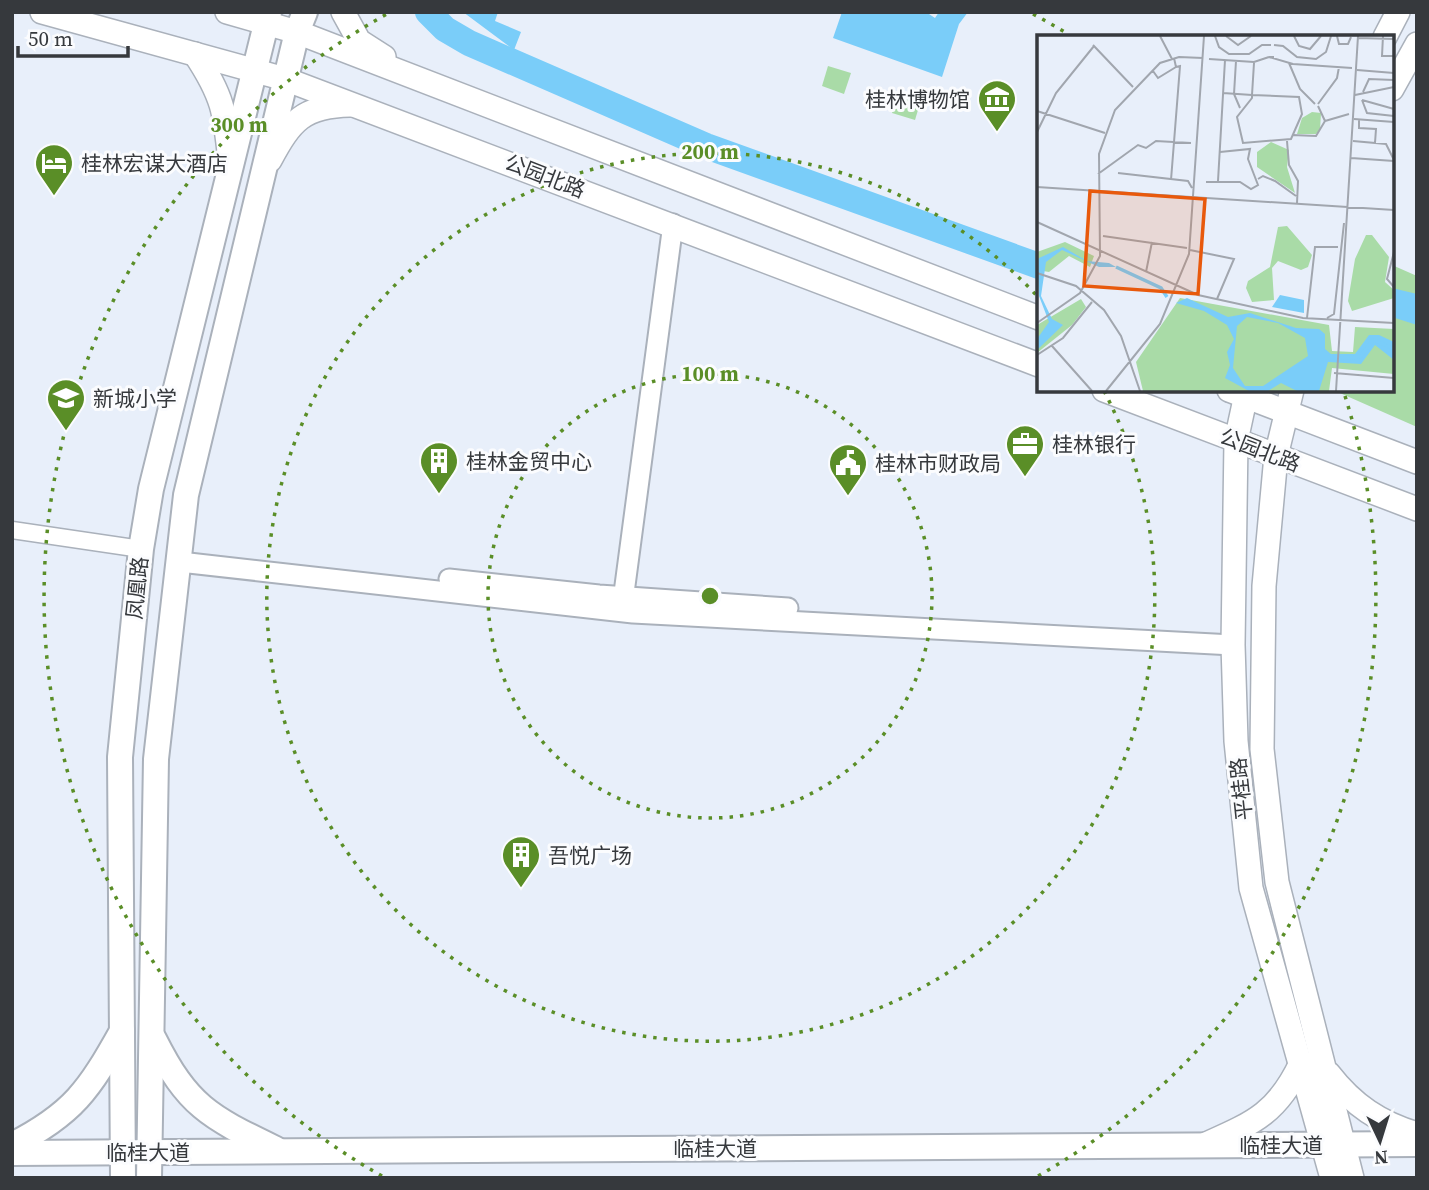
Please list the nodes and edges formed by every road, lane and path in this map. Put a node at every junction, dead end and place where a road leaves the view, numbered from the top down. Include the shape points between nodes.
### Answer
1 (42, 12) edge
2 (227, 12) edge
3 (343, 12) edge
4 (1398, 12) edge
5 (267, 18) edge
6 (301, 22) edge
7 (1386, 35) edge
8 (1417, 44) edge
9 (195, 54) junction
10 (254, 70) junction
11 (412, 77) junction
12 (285, 79) junction
13 (1394, 85) edge
14 (355, 105) junction
15 (231, 164) junction
16 (263, 172) junction
17 (677, 225) junction
18 (1037, 317) edge
19 (1037, 364) edge
20 (1109, 392) edge
21 (1241, 392) edge
22 (1290, 401) edge
23 (1236, 441) junction
24 (1276, 456) junction
25 (1417, 461) edge
26 (1417, 509) edge
27 (12, 530) edge
28 (141, 549) junction
29 (180, 555) junction
30 (628, 605) junction
31 (1233, 638) junction
32 (122, 1030) junction
33 (152, 1035) junction
34 (1301, 1063) junction
35 (1325, 1069) junction
36 (1417, 1134) edge
37 (1417, 1144) edge
38 (12, 1145) edge
39 (1204, 1145) junction
40 (1334, 1145) junction
41 (280, 1151) junction
42 (123, 1152) junction
43 (150, 1152) junction
44 (12, 1153) edge
45 (123, 1178) edge
46 (149, 1178) edge
47 (1332, 1178) edge
48 (1352, 1178) edge

1 - 9 main road, 公园北路
2 - 5 main road
3 - 11 main road via 359,41
4 - 7 main road
5 - 6 main road
5 - 10 main road, 凤凰路
6 - 11 main road
6 - 12 main road, 凤凰路
8 - 13 main road
9 - 10 main road, 公园北路
9 - 15 main road via 217,86
10 - 12 main road, 公园北路
10 - 15 main road, 凤凰路
11 - 18 main road
12 - 14 main road, 公园北路
12 - 16 main road, 凤凰路
14 - 16 main road via 328,106 299,116
14 - 17 main road, 公园北路
15 - 28 main road, 凤凰路 via 151,489
16 - 29 main road, 凤凰路 via 186,495
17 - 19 main road, 公园北路
17 - 30 street
20 - 23 main road, 公园北路
21 - 22 main road
21 - 23 main road, 平桂路
22 - 24 main road, 平桂路
22 - 25 main road
23 - 24 main road, 公园北路
23 - 31 main road, 平桂路
24 - 26 main road, 公园北路
24 - 35 main road, 平桂路 via 1264,586 1262,750 1277,882
27 - 28 street
28 - 32 main road, 凤凰路 via 120,757
29 - 30 street
29 - 33 main road, 凤凰路 via 156,759
30 - 31 street via 967,619
31 - 34 main road, 平桂路 via 1251,888
32 - 38 main road via 72,1107 48,1127
32 - 42 main road, 凤凰路
33 - 41 main road via 188,1097 222,1123
33 - 43 main road, 凤凰路
34 - 39 main road via 1287,1092 1267,1112
34 - 40 main road, 平桂路
35 - 36 main road via 1365,1111 1394,1128
35 - 40 main road, 平桂路
37 - 40 main road, 临桂大道
39 - 40 main road, 临桂大道
39 - 41 main road, 临桂大道
40 - 47 main road, 平桂路
40 - 48 main road, 平桂路
41 - 43 main road, 临桂大道
42 - 43 main road, 临桂大道
42 - 44 main road, 临桂大道
42 - 45 main road, 凤凰路
43 - 46 main road, 凤凰路

